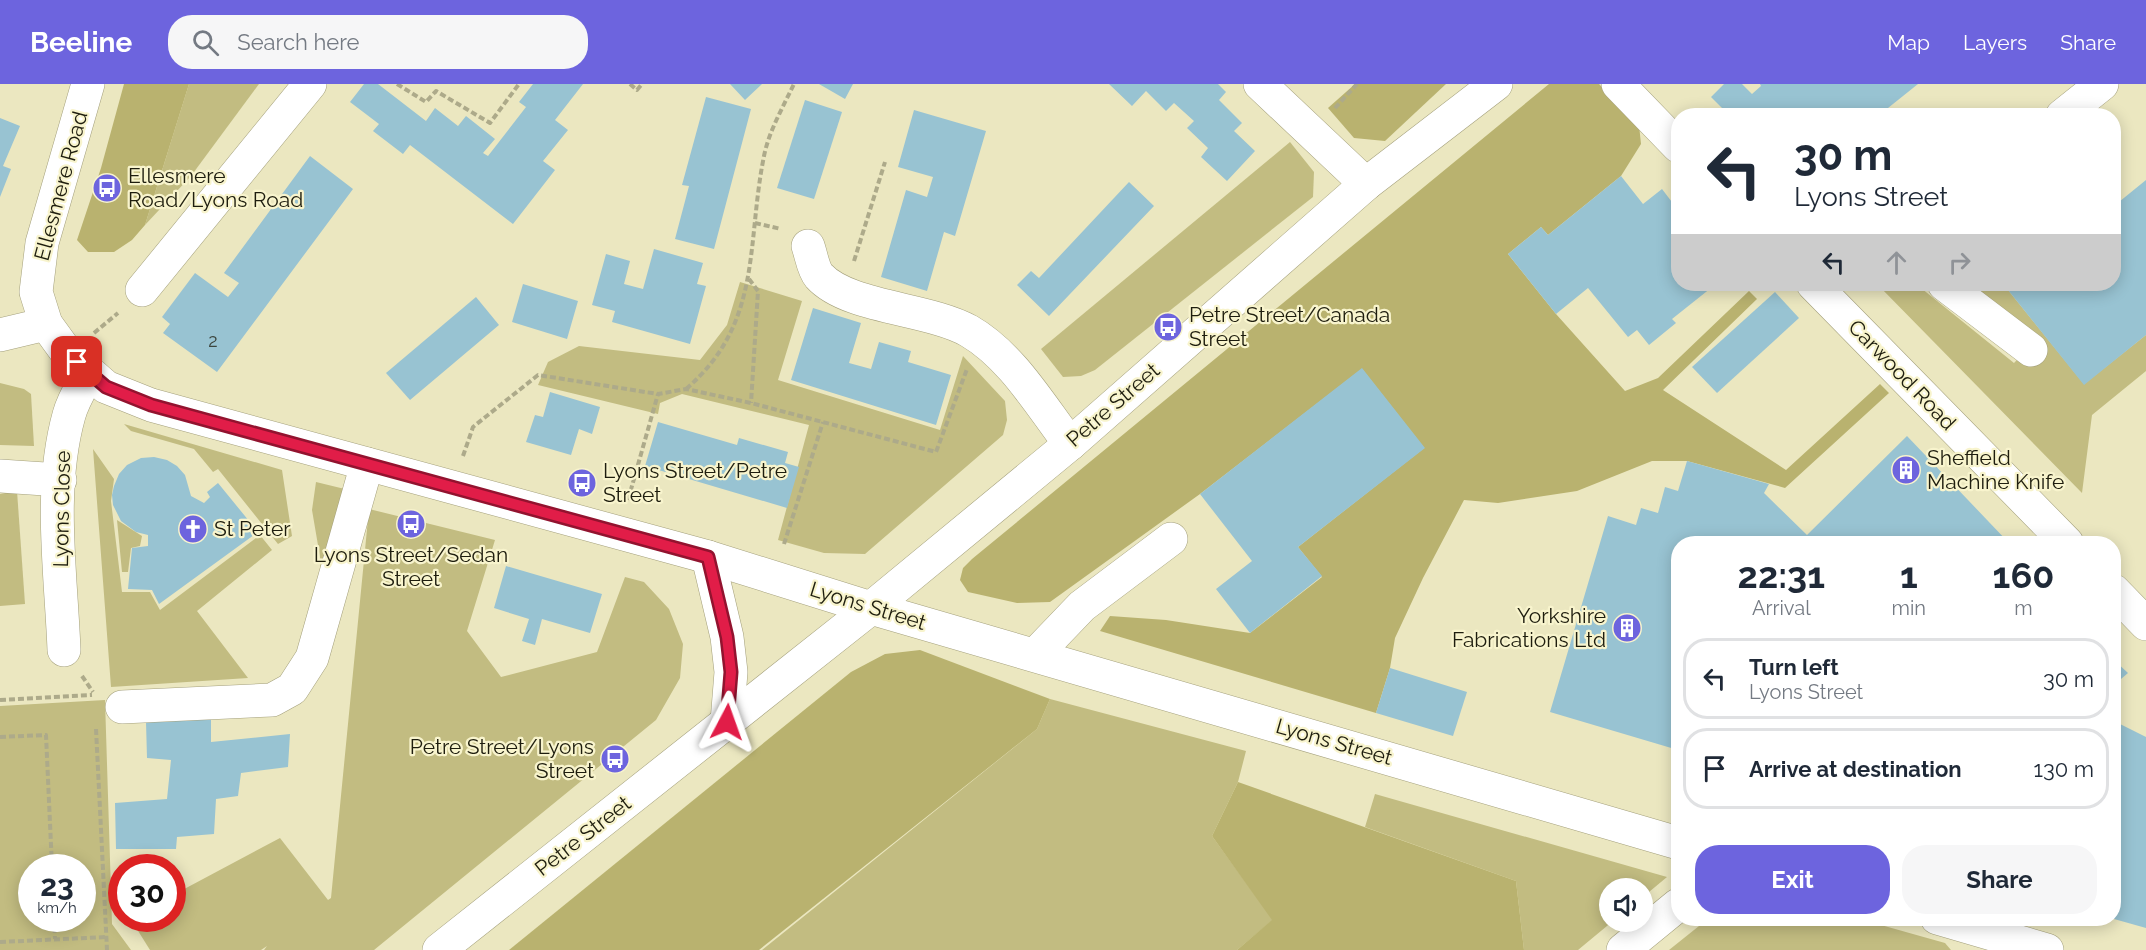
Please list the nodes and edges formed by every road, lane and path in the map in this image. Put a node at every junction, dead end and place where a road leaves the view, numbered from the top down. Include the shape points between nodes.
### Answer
1 (88, 84) edge
2 (310, 84) edge
3 (397, 84) edge
4 (519, 84) edge
5 (630, 84) edge
6 (642, 84) edge
7 (794, 84) edge
8 (1260, 84) edge
9 (1496, 84) edge
10 (2102, 84) edge
11 (1625, 88) edge
12 (2072, 108) edge
13 (1671, 138) edge
14 (885, 162) dead end
15 (1366, 184) junction
16 (808, 246) dead end
17 (749, 278) junction
18 (142, 290) joint
19 (1820, 291) edge
20 (1953, 291) edge
21 (844, 294) junction
22 (46, 324) junction
23 (0, 335) edge
24 (978, 338) junction
25 (2031, 350) dead end
26 (78, 363) junction
27 (686, 389) junction
28 (658, 394) junction
29 (751, 403) junction
30 (823, 422) junction
31 (1070, 444) junction
32 (367, 464) junction
33 (0, 476) edge
34 (60, 480) junction
35 (451, 487) junction
36 (619, 533) junction
37 (2060, 536) edge
38 (1171, 539) dead end
39 (708, 557) junction
40 (773, 578) junction
41 (2121, 598) edge
42 (871, 608) junction
43 (2146, 624) edge
44 (64, 650) joint
45 (1035, 656) junction
46 (0, 700) edge
47 (104, 707) junction
48 (727, 722) junction
49 (0, 737) edge
50 (1671, 841) edge
51 (51, 854) edge
52 (1671, 911) edge
53 (1954, 926) edge
54 (55, 932) edge
55 (107, 937) junction
56 (55, 939) junction
57 (0, 942) edge
58 (1987, 942) edge
59 (107, 950) edge
60 (439, 950) edge
61 (1623, 950) edge
62 (2047, 950) edge

1 - 22 street, Ellesmere Road via 42,243 36,292
2 - 18 street
3 - 4 path via 426,102 436,91 490,123
5 - 6 path via 637,90
7 - 17 path via 764,154
8 - 15 street
9 - 15 street, Petre Street
10 - 12 street
11 - 13 street
14 - 21 path
15 - 31 street, Petre Street
16 - 21 street via 818,275
17 - 27 path via 735,327 705,374
17 - 29 path via 758,291
18 - 26 path via 109,321
19 - 37 street, Carwood Road
20 - 25 street
21 - 24 street via 941,319
22 - 23 street
22 - 26 street, Ellesmere Road
24 - 30 path via 936,452
24 - 31 street via 1015,372
26 - 32 street, Lyons Street via 106,387 151,405
26 - 34 street, Lyons Close
27 - 28 path
27 - 29 path
28 - 35 path via 538,375 473,427
28 - 36 path
29 - 30 path
30 - 40 path
31 - 42 street, Petre Street
32 - 35 street, Lyons Street
32 - 47 street via 312,658 292,689 272,700
33 - 34 street
34 - 44 street, Lyons Close
35 - 36 street, Lyons Street
36 - 39 street, Lyons Street
38 - 45 street via 1082,606
39 - 40 street, Lyons Street
39 - 48 street via 727,637 731,672
40 - 42 street, Lyons Street
41 - 43 street
42 - 45 street, Lyons Street
42 - 48 street, Petre Street
44 - 47 path
45 - 50 street, Lyons Street
46 - 47 path
47 - 55 path
48 - 60 street, Petre Street
49 - 51 path via 46,735
52 - 61 street
53 - 58 street
54 - 56 path
55 - 56 path
55 - 59 path
56 - 57 path
58 - 62 street

